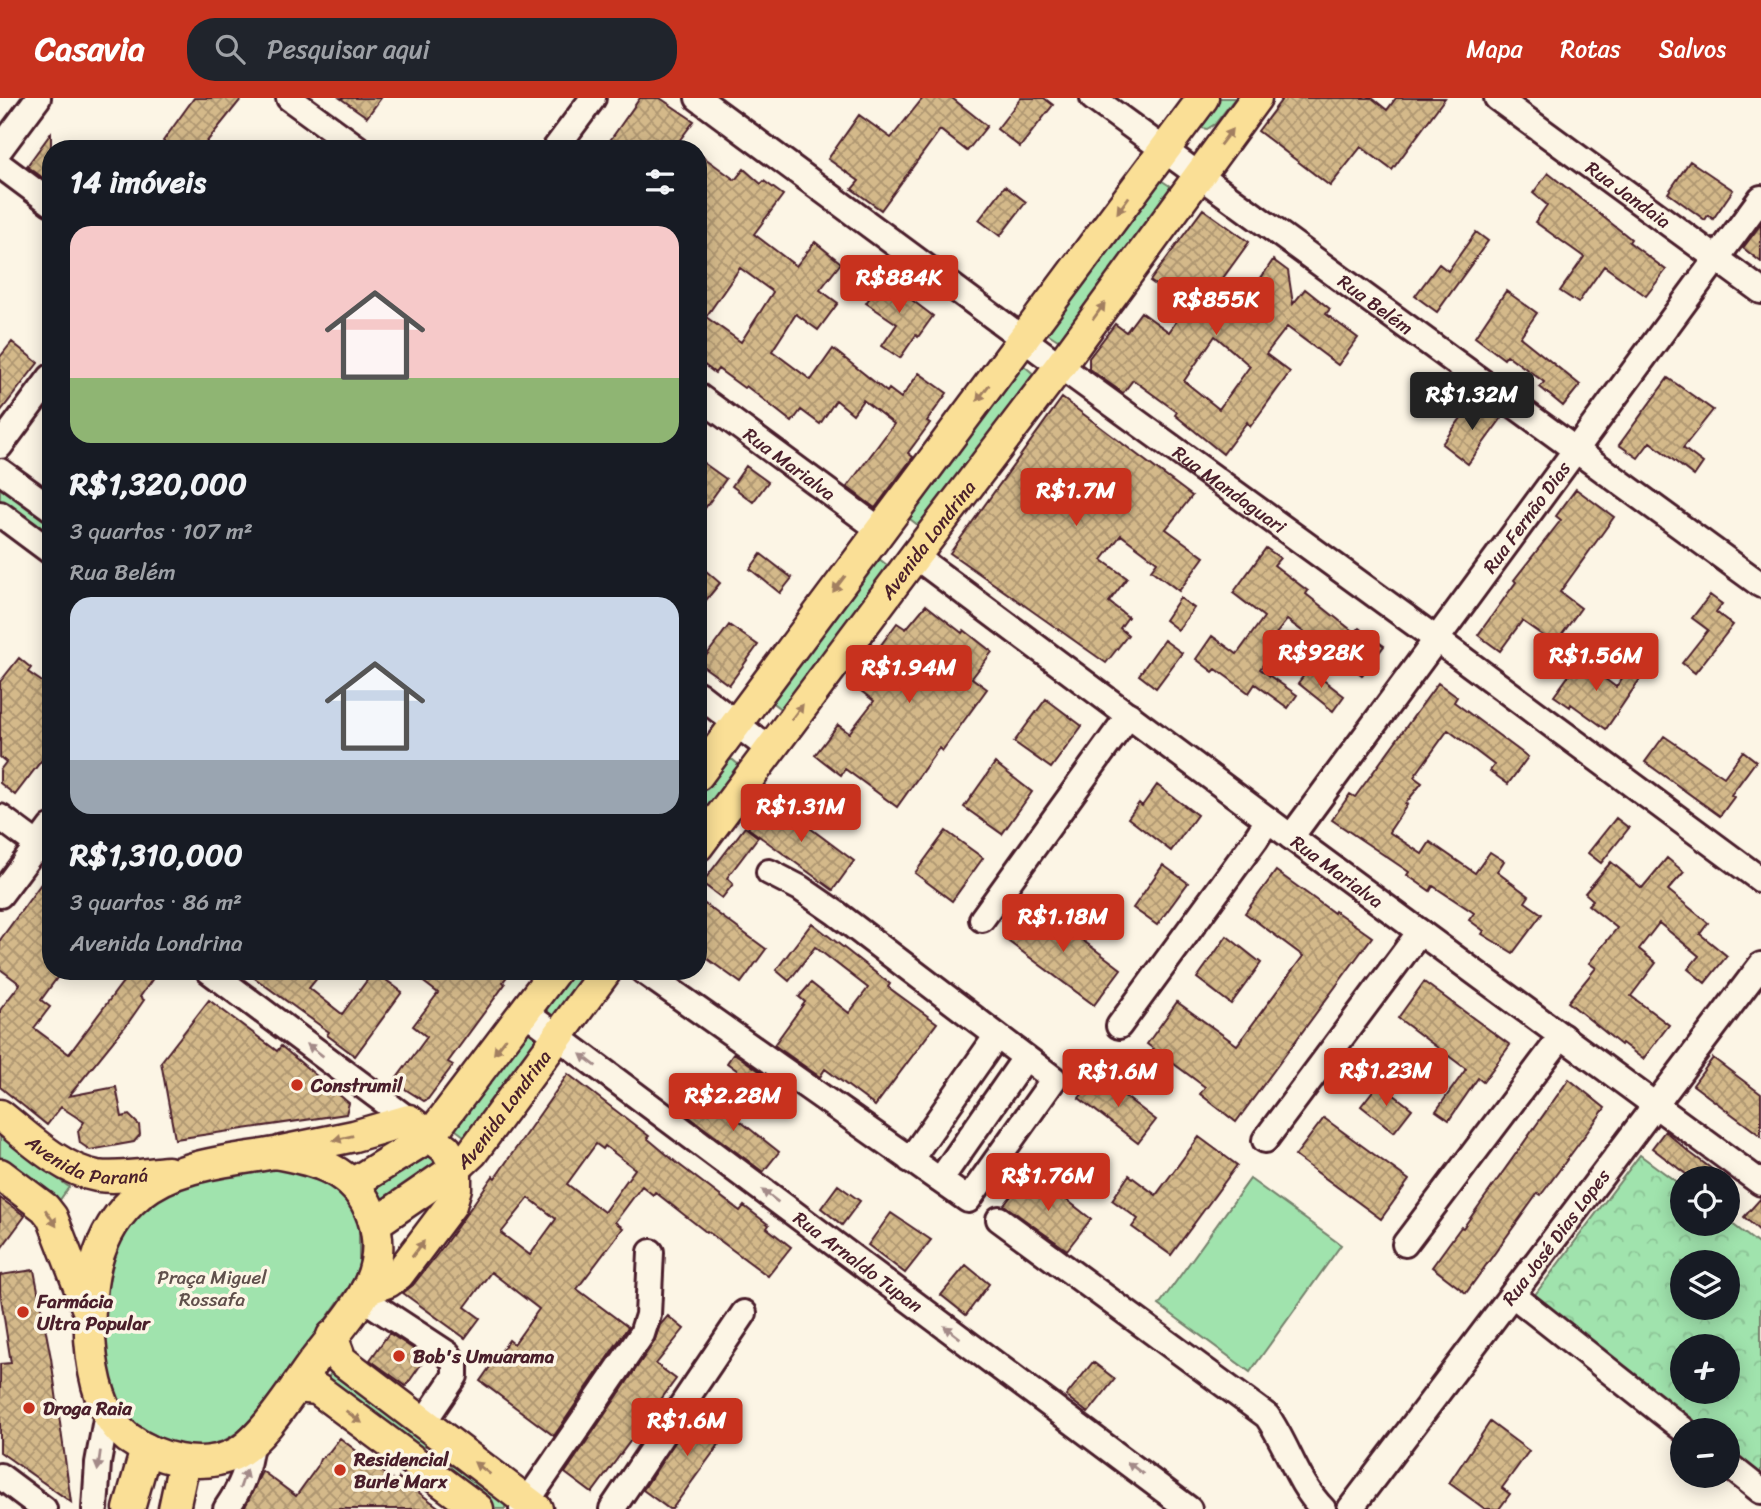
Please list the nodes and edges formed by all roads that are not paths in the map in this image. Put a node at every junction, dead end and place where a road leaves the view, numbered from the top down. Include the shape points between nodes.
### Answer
1 (38, 98) edge
2 (289, 98) edge
3 (593, 98) edge
4 (698, 98) edge
5 (1093, 98) edge
6 (1203, 98) edge
7 (1256, 98) edge
8 (1497, 98) edge
9 (347, 140) edge
10 (562, 140) edge
11 (0, 149) edge
12 (1164, 150) junction
13 (0, 165) edge
14 (1197, 176) junction
15 (42, 196) edge
16 (1761, 198) edge
17 (1717, 258) junction
18 (1761, 291) edge
19 (1025, 339) junction
20 (1060, 366) junction
21 (42, 389) edge
22 (707, 403) edge
23 (0, 446) edge
24 (1575, 450) junction
25 (0, 471) edge
26 (42, 501) edge
27 (0, 514) edge
28 (880, 530) junction
29 (42, 545) edge
30 (915, 556) junction
31 (1761, 585) edge
32 (1436, 639) junction
33 (707, 701) edge
34 (1129, 715) junction
35 (736, 723) junction
36 (769, 749) junction
37 (707, 763) edge
38 (0, 817) edge
39 (1268, 820) junction
40 (707, 834) edge
41 (1291, 837) junction
42 (42, 840) edge
43 (42, 847) edge
44 (769, 872) dead end
45 (1761, 880) edge
46 (0, 895) edge
47 (982, 919) dead end
48 (1420, 932) junction
49 (1761, 965) edge
50 (221, 980) edge
51 (549, 980) edge
52 (600, 980) edge
53 (656, 980) edge
54 (526, 1013) junction
55 (1119, 1026) dead end
56 (1562, 1035) junction
57 (996, 1037) junction
58 (558, 1039) junction
59 (1026, 1058) junction
60 (1656, 1106) junction
61 (0, 1115) edge
62 (420, 1128) junction
63 (1265, 1140) dead end
64 (275, 1153) junction
65 (911, 1160) junction
66 (456, 1168) junction
67 (183, 1171) junction
68 (0, 1174) edge
69 (940, 1180) junction
70 (352, 1184) junction
71 (1761, 1184) edge
72 (999, 1219) dead end
73 (376, 1223) junction
74 (1405, 1244) dead end
75 (651, 1252) dead end
76 (363, 1294) junction
77 (1513, 1295) junction
78 (744, 1314) dead end
79 (90, 1316) junction
80 (332, 1336) junction
81 (296, 1387) junction
82 (107, 1413) junction
83 (1670, 1419) edge
84 (423, 1423) junction
85 (447, 1441) junction
86 (251, 1444) junction
87 (146, 1449) junction
88 (184, 1462) junction
89 (426, 1471) junction
90 (1740, 1474) edge
91 (0, 1476) edge
92 (1761, 1491) edge
93 (528, 1506) edge
94 (44, 1509) edge
95 (95, 1509) edge
96 (128, 1509) edge
97 (174, 1509) edge
98 (226, 1509) edge
99 (478, 1509) edge
100 (612, 1509) edge
101 (1189, 1509) edge
102 (1323, 1509) edge
103 (1350, 1509) edge

1 - 11 street
2 - 9 street
3 - 10 street
4 - 19 street, Rua Mandaguari
5 - 12 street, Rua Belém
6 - 12 main road
14 -> 7 main road, Avenida Londrina
8 - 17 street, Rua Jandaia
12 - 14 street, Rua Belém
12 -> 19 main road
13 - 15 street
20 -> 14 main road, Avenida Londrina
14 - 24 street, Rua Belém
16 - 17 street, Rua Fernão Dias
17 - 18 street, Rua Jandaia
17 - 24 street, Rua Fernão Dias
19 - 20 street, Rua Mandaguari
19 -> 28 main road
20 - 30 main road, Avenida Londrina
20 - 32 street, Rua Mandaguari
21 - 23 street
22 - 28 street, Rua Marialva
24 - 31 street, Rua Belém
24 - 32 street, Rua Fernão Dias
25 - 26 street
27 - 29 street
28 - 30 main road
28 -> 35 main road
30 - 34 street, Rua Marialva
36 -> 30 main road, Avenida Londrina
32 - 41 street, Rua Fernão Dias
32 - 45 street, Rua Mandaguari
33 - 35 street
34 - 39 street, Rua Marialva
34 - 47 street
35 - 36 street
35 - 37 main road
36 - 40 main road, Avenida Londrina
38 - 42 street
39 - 41 street, Rua Marialva
39 - 55 street
41 - 48 street, Rua Marialva
43 - 46 street
44 - 57 street via 836,913
48 - 56 street, Rua Marialva
48 - 63 street
49 - 60 street, Rua José Dias Lopes
62 -> 50 street
51 - 54 main road, Avenida Londrina
52 - 58 main road, Avenida Londrina
53 - 65 street
54 - 58 street, Rua Arnaldo Tupan
54 -> 62 main road, Avenida Londrina
56 - 60 street, Rua Marialva
56 - 74 street
57 - 59 street
57 - 65 street
58 - 66 main road, Avenida Londrina
101 -> 58 street, Rua Arnaldo Tupan
59 - 69 street
59 - 69 street via 1054,1079 968,1200
60 - 71 street, Rua Marialva
60 - 77 street, Rua José Dias Lopes
61 - 67 main road, Avenida Paraná via 76,1170 120,1177
62 -> 64 main road
62 - 66 main road via 446,1149
62 - 70 main road, Avenida Londrina
64 - 67 main road
64 - 70 main road via 320,1164
65 - 69 street
66 - 73 main road, Avenida Londrina
76 -> 66 main road via 399,1274 451,1205
67 - 79 main road via 141,1193 115,1221 96,1262
68 -> 79 main road via 52,1217
70 - 73 main road
72 - 102 street via 1267,1416 1305,1488
73 - 76 main road via 377,1250
75 - 93 street via 648,1315 642,1334
76 - 80 main road
76 - 84 street via 447,1353 455,1364 455,1376
77 - 83 street
77 - 103 street, Rua José Dias Lopes
78 - 100 street
79 - 82 main road via 94,1368
80 - 81 main road
80 - 84 main road via 341,1360
81 - 86 main road
81 -> 89 main road via 317,1389
82 - 87 main road via 122,1434
82 -> 95 street
84 - 85 main road
85 - 89 main road
93 -> 85 main road
86 - 88 main road via 210,1461
98 -> 86 street via 243,1480
87 - 88 main road
87 - 96 main road
88 - 97 main road
89 - 99 main road
90 - 92 street
91 - 94 street

